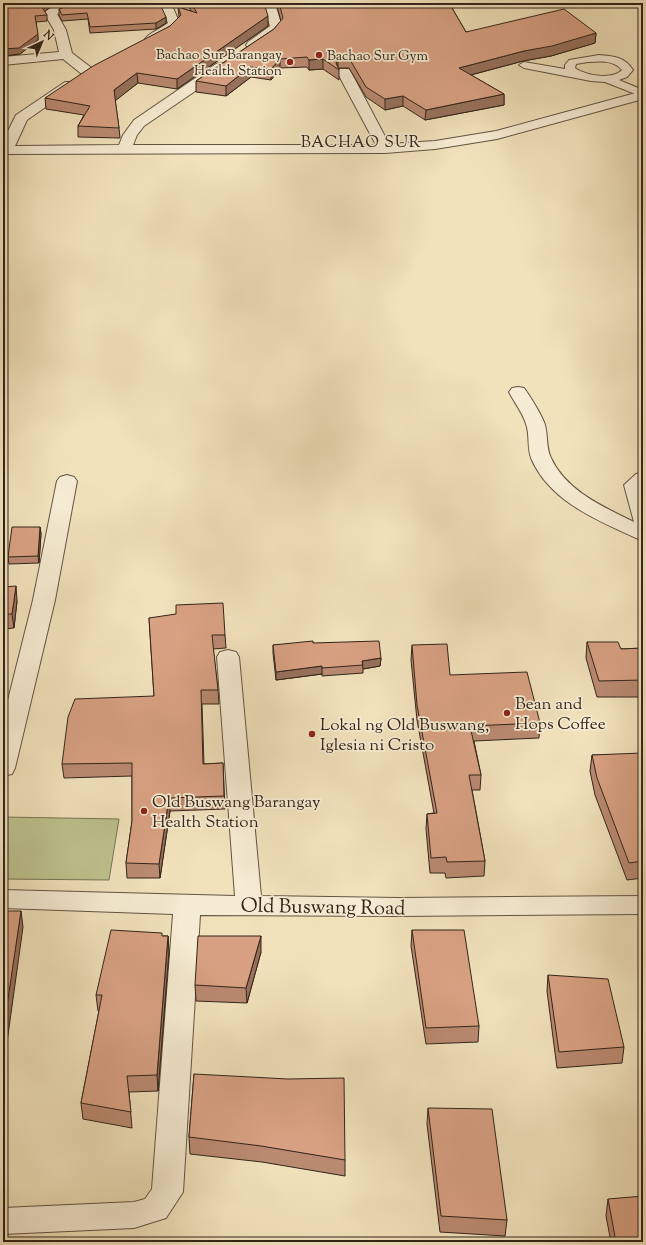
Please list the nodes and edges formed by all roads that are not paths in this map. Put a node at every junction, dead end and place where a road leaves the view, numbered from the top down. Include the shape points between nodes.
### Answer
1 (78, 3) edge
2 (164, 3) edge
3 (269, 3) edge
4 (140, 45) edge
5 (243, 52) edge
6 (66, 55) junction
7 (230, 60) edge
8 (3, 61) edge
9 (524, 64) edge
10 (101, 66) edge
11 (88, 72) junction
12 (344, 72) edge
13 (579, 75) junction
14 (606, 78) junction
15 (643, 94) edge
16 (385, 149) junction
17 (4, 150) edge
18 (124, 150) junction
19 (518, 392) dead end
20 (643, 478) edge
21 (67, 481) dead end
22 (643, 520) edge
23 (643, 534) edge
24 (228, 657) dead end
25 (3, 768) edge
26 (3, 900) edge
27 (187, 905) junction
28 (249, 905) junction
29 (643, 906) edge
30 (3, 1221) edge

1 - 6 street via 50,13 60,30
2 - 4 street via 174,24
3 - 5 street via 276,27
6 - 8 street
6 - 11 street
7 - 18 street via 139,123 130,135
9 - 13 lane
10 - 11 street
11 - 17 street via 21,118
12 - 16 street
13 - 14 lane
13 - 14 lane via 570,69 570,65 580,60 607,59 627,67 626,73
14 - 15 lane
15 - 16 street via 497,135 435,145
16 - 18 street
17 - 18 street
19 - 23 street via 536,425 541,458 558,483 593,510
20 - 22 street via 634,486
21 - 25 street via 44,600
24 - 28 street
26 - 27 street, Old Buswang Road
27 - 28 street, Old Buswang Road
27 - 30 street via 167,1192 155,1209 134,1215
28 - 29 street, Old Buswang Road

